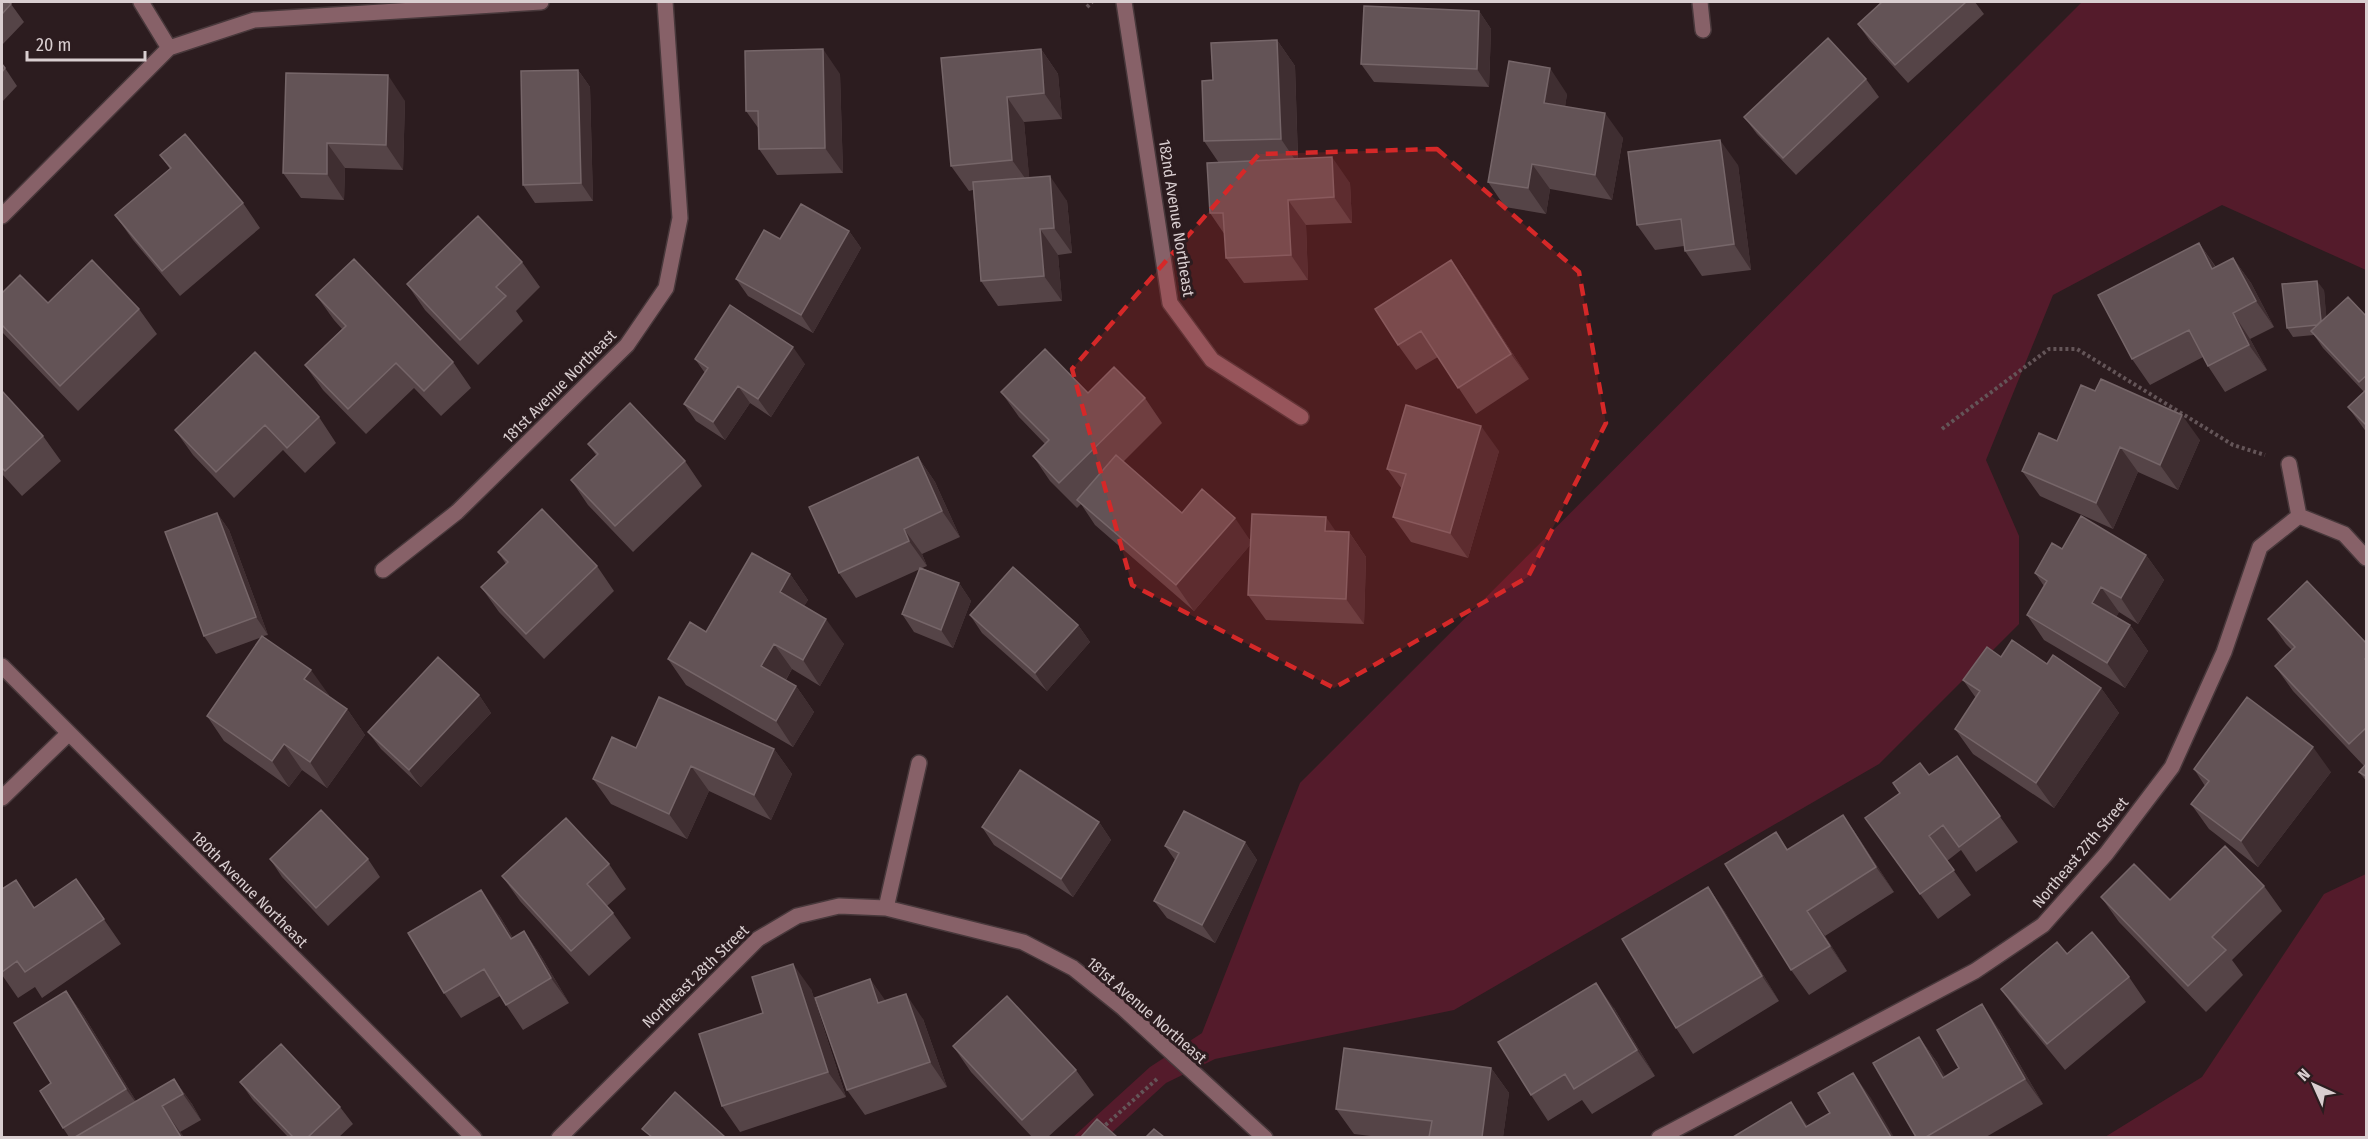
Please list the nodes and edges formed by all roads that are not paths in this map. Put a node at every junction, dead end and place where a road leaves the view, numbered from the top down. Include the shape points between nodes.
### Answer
1 (141, 2) edge
2 (541, 2) edge
3 (665, 2) edge
4 (1124, 2) edge
5 (1700, 2) edge
6 (1703, 30) dead end
7 (169, 48) junction
8 (2, 216) edge
9 (1301, 417) dead end
10 (2289, 464) road end
11 (2299, 516) junction
12 (2367, 558) edge
13 (383, 570) dead end
14 (2, 666) edge
15 (69, 733) junction
16 (919, 763) dead end
17 (2, 798) edge
18 (886, 908) junction
19 (474, 1137) edge
20 (559, 1137) edge
21 (1265, 1137) edge
22 (1659, 1137) edge

1 - 7 street
2 - 7 street via 254,20
3 - 13 street, 181st Avenue Northeast via 680,218 666,288 619,353 457,512
4 - 9 street, 182nd Avenue Northeast via 1170,303 1212,360
5 - 6 street
7 - 8 street
10 - 11 street
11 - 12 street via 2344,534
11 - 22 street, Northeast 27th Street via 2260,547 2224,652 2172,767 2106,854 2043,925 1975,971
14 - 15 street, 180th Avenue Northeast
15 - 17 street
15 - 19 street, 180th Avenue Northeast
16 - 18 street
18 - 20 street, Northeast 28th Street via 839,906 797,916 758,939
18 - 21 street, 181st Avenue Northeast via 1023,942 1073,968 1123,1008

